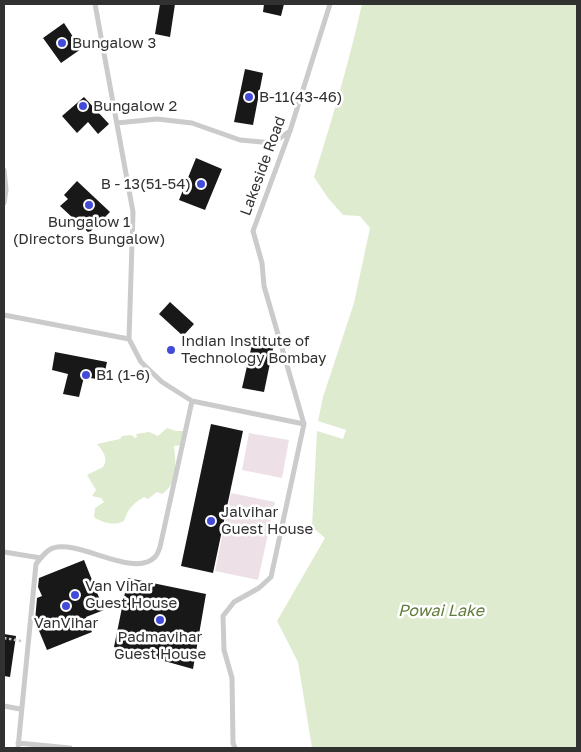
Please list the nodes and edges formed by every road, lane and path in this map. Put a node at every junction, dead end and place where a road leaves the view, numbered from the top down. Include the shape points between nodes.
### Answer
1 (95, 4) edge
2 (330, 4) edge
3 (117, 123) junction
4 (290, 131) junction
5 (4, 170) edge
6 (4, 203) edge
7 (4, 315) edge
8 (129, 339) junction
9 (192, 401) junction
10 (304, 424) junction
11 (4, 552) edge
12 (41, 558) junction
13 (4, 638) edge
14 (28, 642) junction
15 (4, 706) edge
16 (20, 709) junction
17 (18, 745) edge
18 (70, 748) edge
19 (235, 748) edge

1 - 3 lane
2 - 4 lane, Lakeside Road
3 - 4 lane via 157,119 192,123 240,140 273,143
3 - 8 lane via 133,212
4 - 10 lane, Lakeside Road via 253,231 262,263 264,286
5 - 6 lane
7 - 8 lane
8 - 9 lane via 141,362 162,382
9 - 10 lane
9 - 12 lane via 160,547 155,557 147,562 132,563 69,546 51,548
10 - 19 lane, Lakeside Road via 271,577 234,602 223,616 224,650 232,678
11 - 12 lane
12 - 14 lane via 36,564
13 - 14 path
14 - 16 lane
15 - 16 lane
16 - 17 lane
17 - 18 lane

